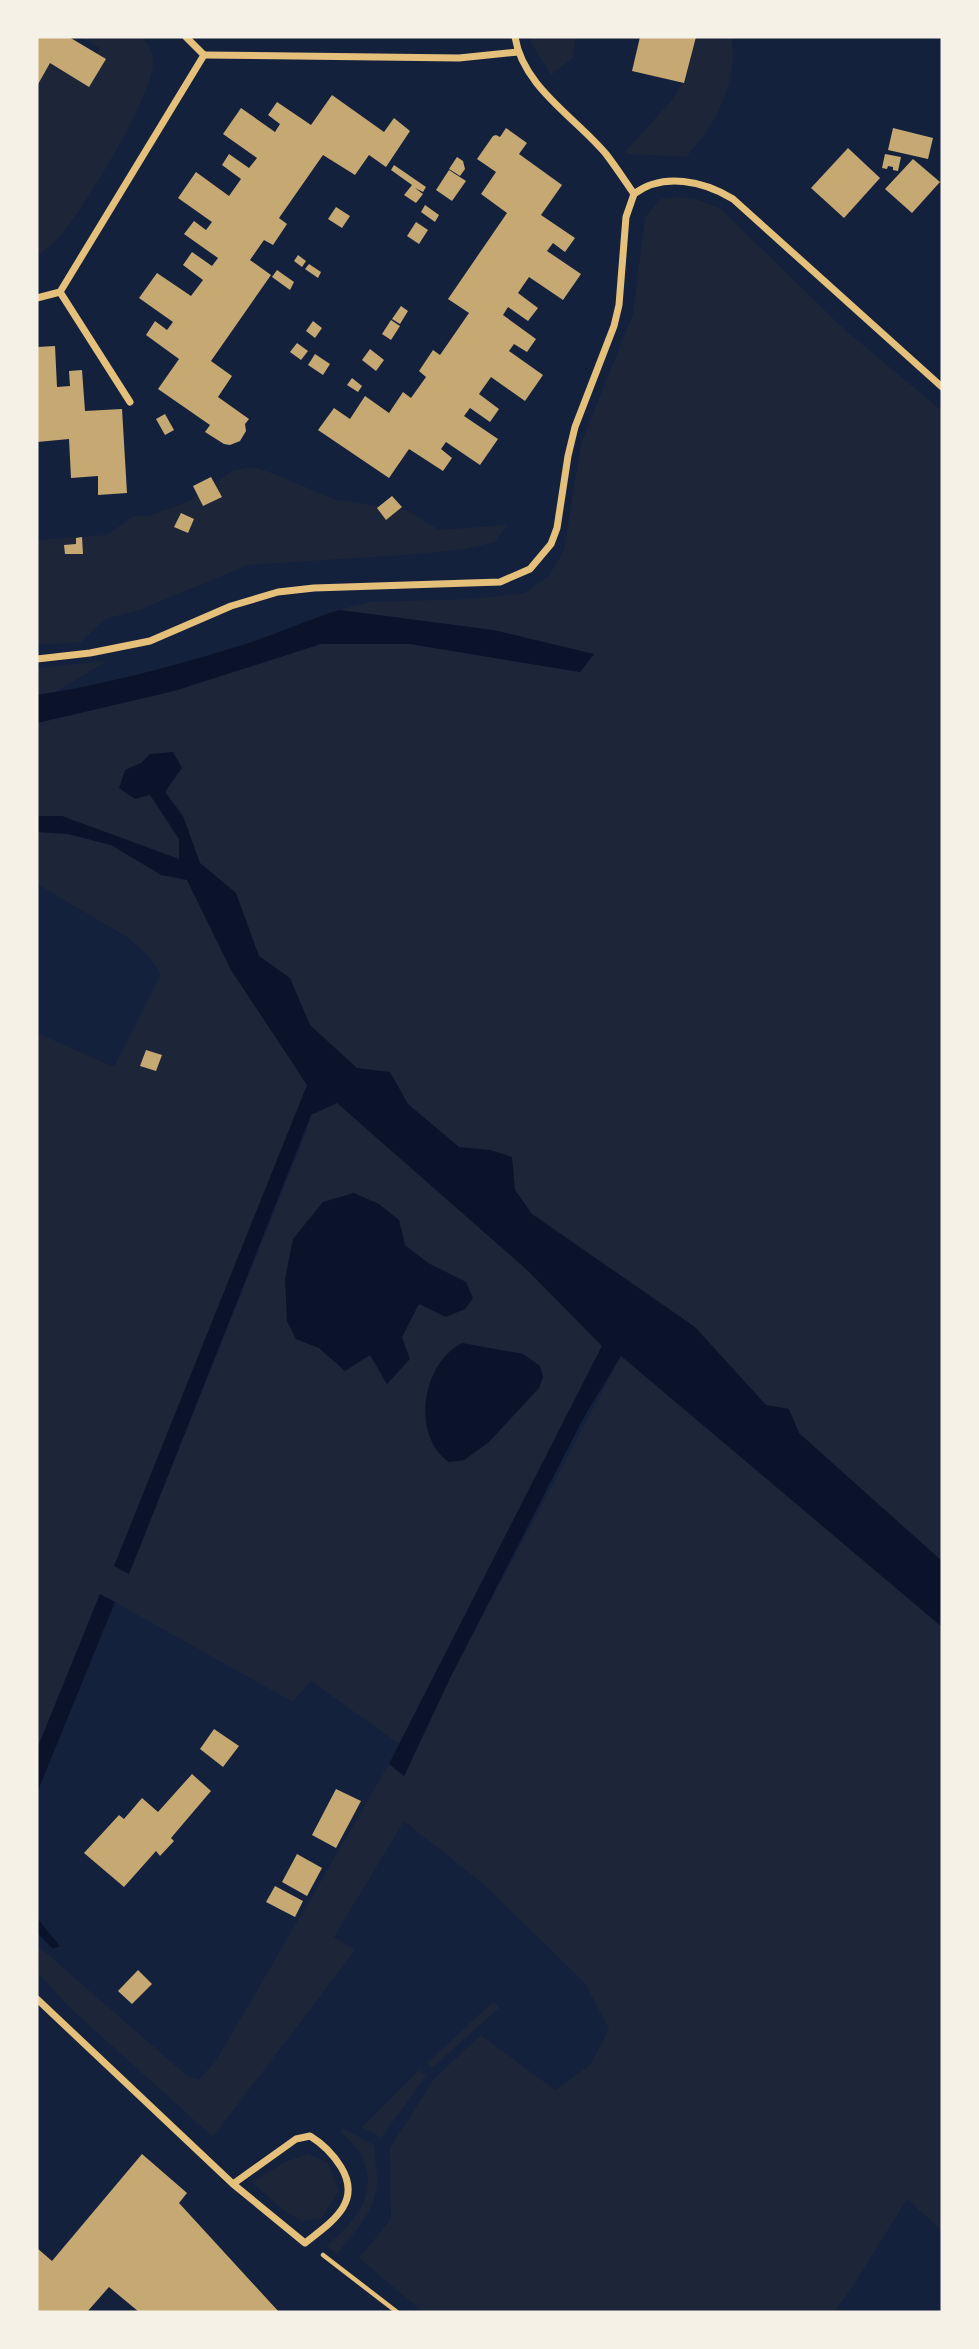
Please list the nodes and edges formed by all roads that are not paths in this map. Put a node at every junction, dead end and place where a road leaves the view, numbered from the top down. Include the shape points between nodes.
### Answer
1 (186, 37) edge
2 (515, 37) edge
3 (517, 52) junction
4 (204, 55) junction
5 (634, 194) junction
6 (60, 292) junction
7 (37, 298) edge
8 (942, 387) edge
9 (130, 402) dead end
10 (37, 659) edge
11 (37, 1999) edge
12 (233, 2184) junction

1 - 4 street
2 - 3 street
3 - 4 street via 459,58
3 - 5 street via 545,93 606,154
4 - 6 street
5 - 8 street via 646,185 678,182 725,195
5 - 10 street via 626,217 614,326 575,427 557,528 544,555 530,569 500,582 278,592 231,606 149,641
6 - 7 street
6 - 9 street
11 - 12 street
12 - 12 street via 296,2139 310,2136 335,2157 349,2188 338,2215 305,2243

